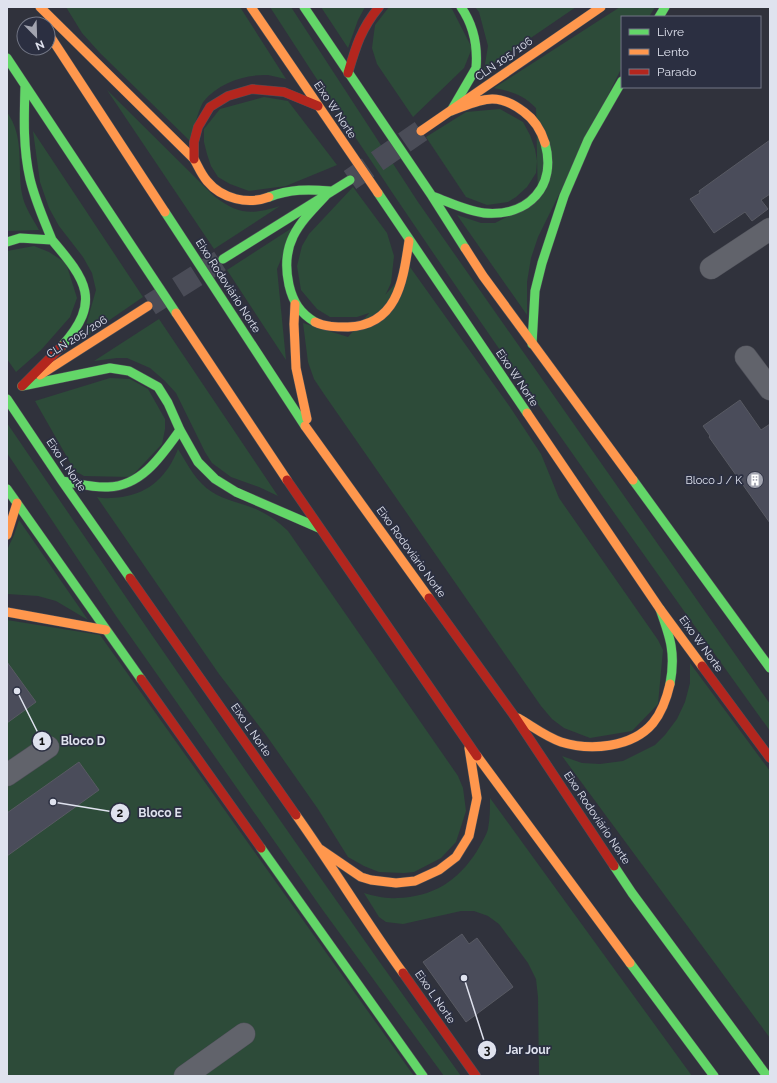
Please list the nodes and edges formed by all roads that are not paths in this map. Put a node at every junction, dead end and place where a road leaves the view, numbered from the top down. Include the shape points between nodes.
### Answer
1 (31, 7) edge
2 (40, 7) edge
3 (251, 7) edge
4 (304, 7) edge
5 (379, 7) edge
6 (460, 7) edge
7 (601, 7) edge
8 (665, 7) edge
9 (37, 16) edge
10 (660, 16) edge
11 (56, 46) edge
12 (7, 58) edge
13 (348, 73) junction
14 (621, 83) edge
15 (25, 87) junction
16 (318, 106) junction
17 (450, 111) junction
18 (421, 131) tunnel mouth
19 (194, 159) junction
20 (350, 180) tunnel mouth
21 (330, 191) junction
22 (432, 196) junction
23 (770, 229) edge
24 (52, 240) junction
25 (409, 241) junction
26 (7, 242) edge
27 (223, 259) tunnel mouth
28 (711, 268) dead end
29 (295, 304) junction
30 (148, 306) tunnel mouth
31 (532, 344) junction
32 (746, 357) dead end
33 (20, 387) junction
34 (770, 390) edge
35 (7, 398) edge
36 (180, 430) junction
37 (309, 432) junction
38 (62, 481) junction
39 (7, 489) edge
40 (17, 503) junction
41 (319, 528) junction
42 (7, 535) edge
43 (660, 609) junction
44 (7, 612) edge
45 (106, 630) junction
46 (770, 668) edge
47 (515, 717) junction
48 (469, 745) junction
49 (48, 747) dead end
50 (770, 758) edge
51 (7, 775) edge
52 (320, 850) junction
53 (244, 1034) dead end
54 (199, 1072) edge
55 (423, 1076) edge
56 (476, 1076) edge
57 (714, 1076) edge
58 (767, 1076) edge

1 - 9 main road
2 - 19 main road
3 - 16 main road, Eixo W Norte
4 - 13 main road
5 - 13 main road via 359,38
6 - 17 main road via 474,31 478,61
7 - 17 main road, CLN 105/106
8 - 10 main road
11 - 37 main road, Eixo Rodoviário Norte
12 - 15 main road
13 - 22 main road
14 - 31 main road via 588,140 564,196 535,292
15 - 24 main road via 23,129 28,171
15 - 41 main road
16 - 19 main road via 284,92 252,89 228,96 210,107 198,127 194,142
16 - 25 main road, Eixo W Norte
17 - 18 main road, CLN 105/106
17 - 22 main road via 488,99 502,99 512,103 534,121 543,137 549,166 547,179 532,201 505,212 476,211
19 - 21 main road via 210,184 225,195 242,200 259,200 284,192 302,190
20 - 21 main road
21 - 27 main road
21 - 29 main road via 305,218 288,247 286,264
22 - 31 main road via 483,276
23 - 28 street
24 - 26 main road via 20,238
24 - 33 main road via 74,266 85,290 86,309 82,320 68,340
25 - 29 main road via 401,287 389,307 378,318 367,324 322,324 306,315
25 - 43 main road, Eixo W Norte
29 - 37 main road via 296,368
30 - 33 main road, CLN 205/206
31 - 46 main road
32 - 34 street
33 - 36 main road via 110,368 129,371 158,387
35 - 38 main road, Eixo L Norte
36 - 38 main road via 163,454 144,474 127,484 108,487
36 - 41 main road via 198,462 214,479 236,492
37 - 47 main road, Eixo Rodoviário Norte
38 - 52 main road, Eixo L Norte
39 - 40 main road
40 - 42 main road
40 - 45 main road
41 - 48 main road
43 - 47 main road via 672,646 670,682 662,710 653,723 641,733 628,740 585,747 560,741
43 - 50 main road, Eixo W Norte
44 - 45 main road
45 - 55 main road
47 - 58 main road, Eixo Rodoviário Norte via 632,893
48 - 52 main road via 477,798 469,836 456,857 439,870 415,881 372,880 361,877
48 - 57 main road
49 - 51 street
52 - 56 main road, Eixo L Norte via 378,938
53 - 54 street

